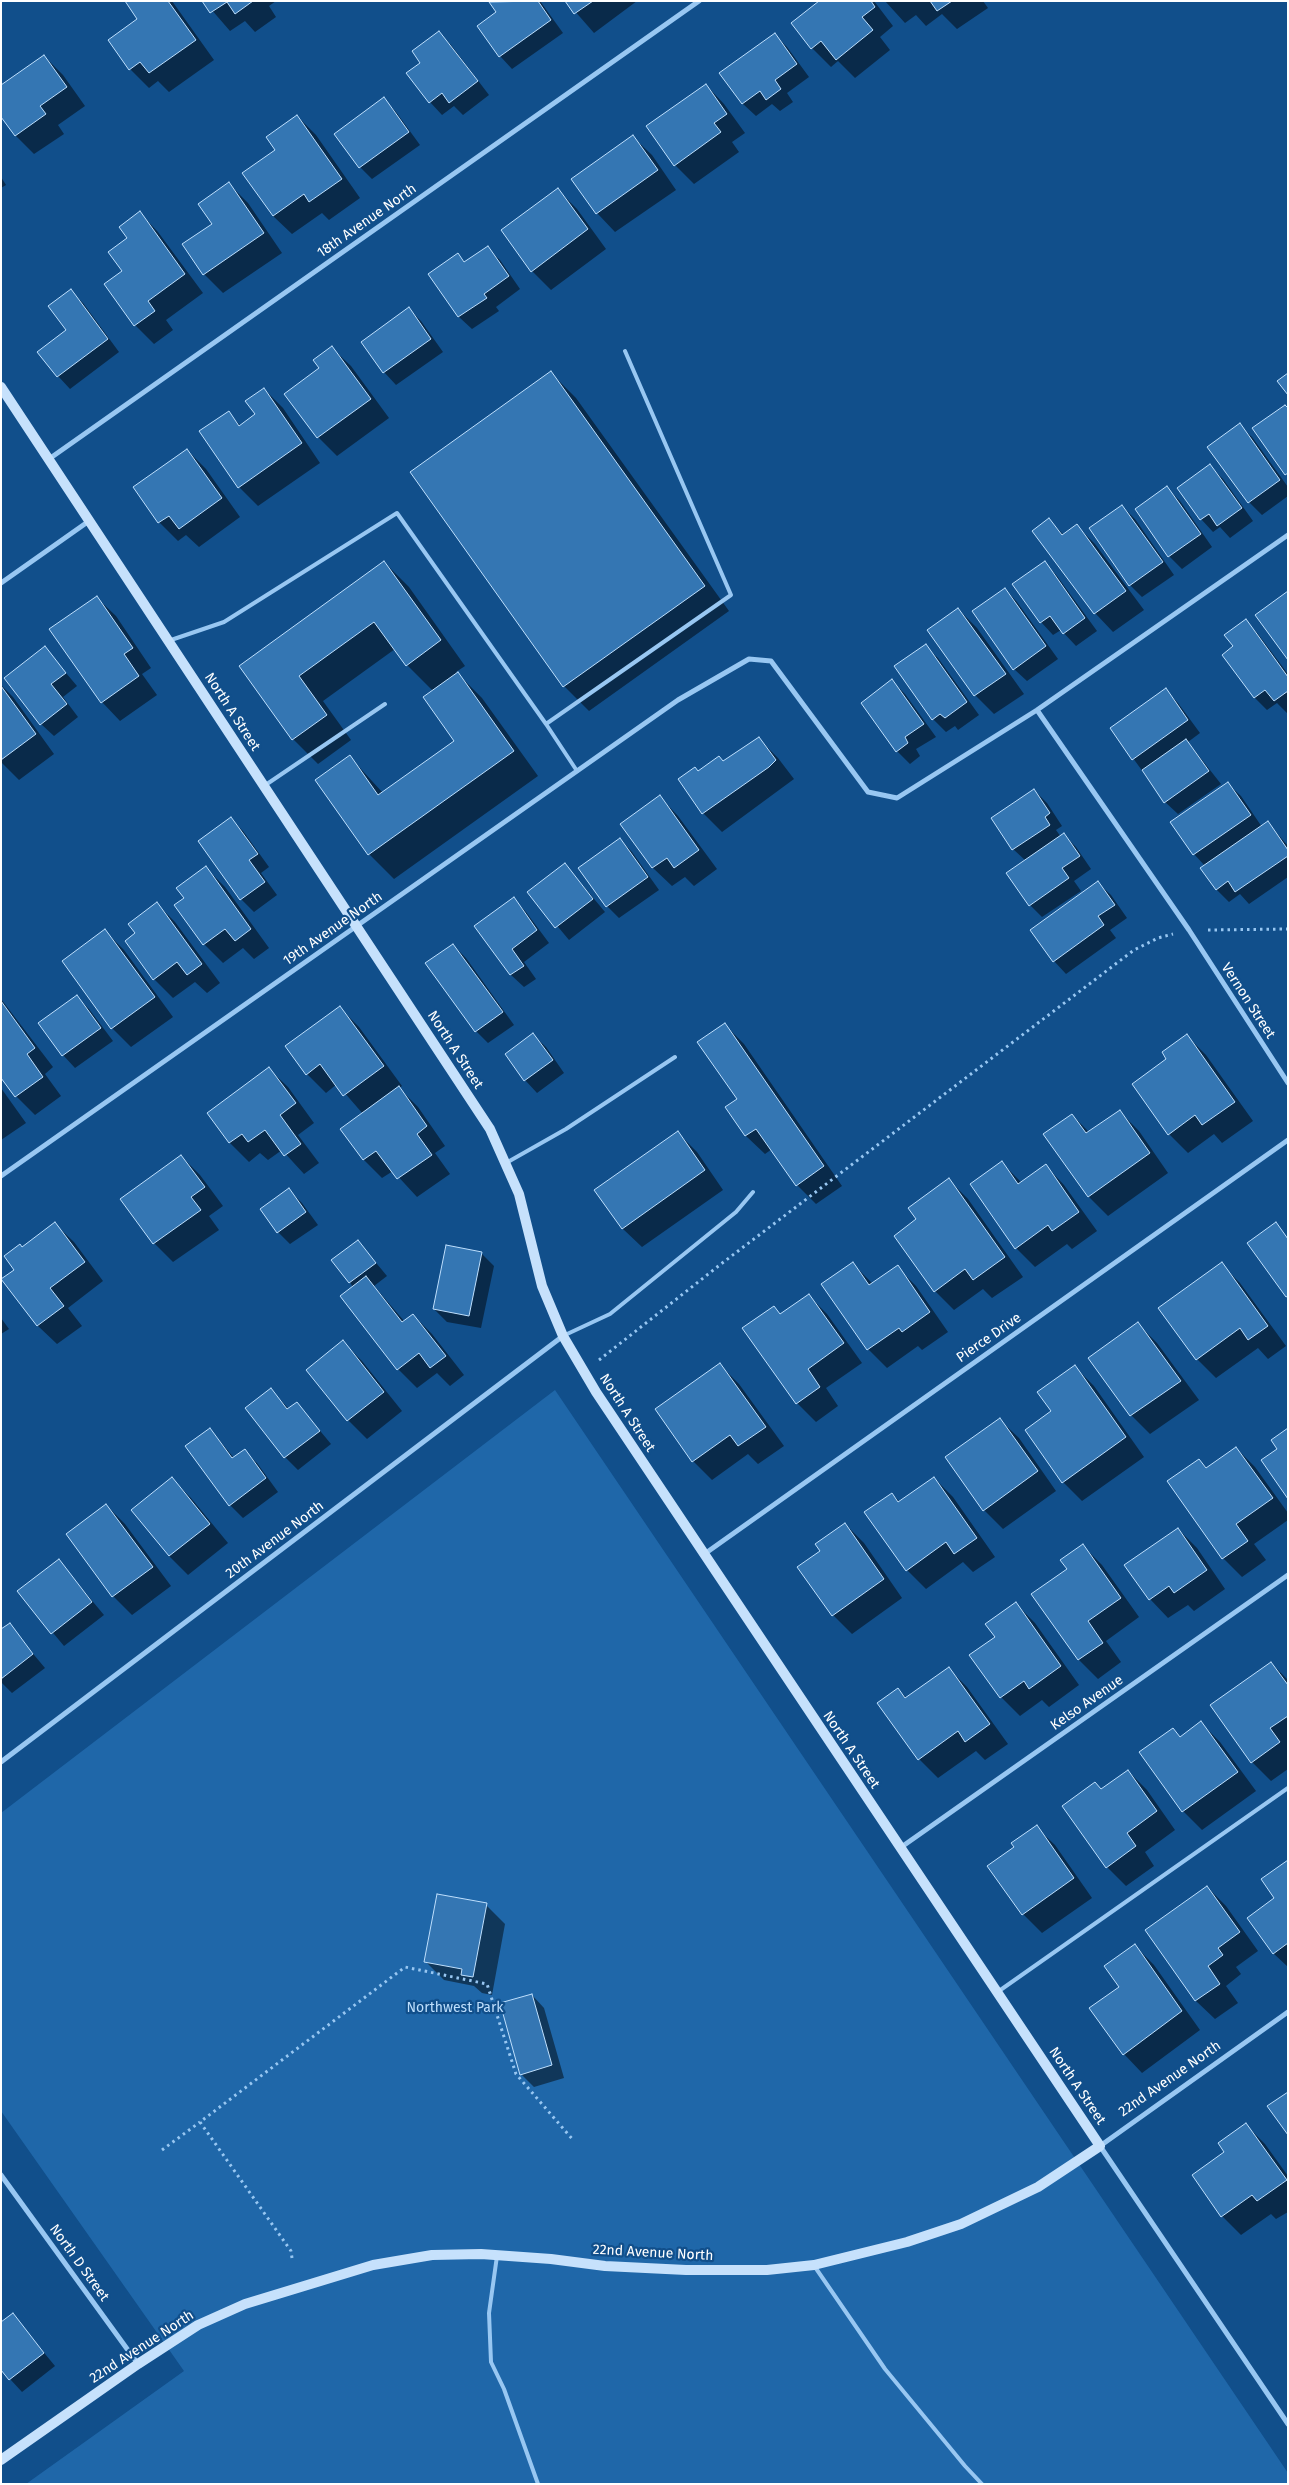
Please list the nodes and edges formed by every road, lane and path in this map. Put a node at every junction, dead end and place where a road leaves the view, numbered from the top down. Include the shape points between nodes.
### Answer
1 (699, 1) edge
2 (625, 352) dead end
3 (1, 387) edge
4 (48, 459) junction
5 (90, 521) junction
6 (1288, 535) edge
7 (1, 583) edge
8 (168, 641) junction
9 (385, 704) dead end
10 (1038, 710) junction
11 (546, 724) junction
12 (577, 771) junction
13 (264, 786) junction
14 (356, 926) junction
15 (1288, 929) edge
16 (1189, 930) junction
17 (675, 1057) dead end
18 (1288, 1083) edge
19 (1288, 1140) edge
20 (506, 1163) junction
21 (1, 1176) edge
22 (753, 1192) dead end
23 (563, 1336) junction
24 (584, 1372) junction
25 (703, 1555) junction
26 (1288, 1575) edge
27 (1, 1762) edge
28 (1288, 1788) edge
29 (900, 1848) junction
30 (997, 1992) junction
31 (1288, 2012) edge
32 (200, 2122) junction
33 (574, 2140) dead end
34 (1100, 2146) junction
35 (162, 2150) dead end
36 (1, 2175) edge
37 (497, 2255) junction
38 (292, 2258) dead end
39 (814, 2265) junction
40 (138, 2364) junction
41 (1288, 2424) edge
42 (1, 2460) edge
43 (538, 2484) edge
44 (982, 2484) edge

1 - 4 street, 18th Avenue North
2 - 11 lane via 731,595
3 - 4 street, North A Street
4 - 5 street, North A Street
5 - 7 street
5 - 8 street, North A Street
6 - 10 street, 19th Avenue North
8 - 11 lane via 224,622 397,512
8 - 13 street, North A Street
9 - 13 lane
10 - 12 street, 19th Avenue North via 896,798 868,792 771,661 749,659 678,700
10 - 16 street, Vernon Street
11 - 12 lane
12 - 14 street, 19th Avenue North
13 - 14 street, North A Street
14 - 20 street, North A Street via 490,1129
14 - 21 street, 19th Avenue North
15 - 16 path
16 - 18 street, Vernon Street
16 - 24 path via 1158,938 1134,950
17 - 20 lane via 566,1129
19 - 25 street, Pierce Drive
20 - 23 street, North A Street via 519,1194 542,1286
22 - 23 lane via 736,1212 610,1314
23 - 24 street, North A Street
23 - 27 street, 20th Avenue North
24 - 25 street, North A Street
25 - 29 street, North A Street
26 - 29 street, Kelso Avenue
28 - 30 lane
29 - 30 street, North A Street
30 - 34 street, North A Street
31 - 34 street, 22nd Avenue North
32 - 33 path via 405,1966 487,1984 516,2074
32 - 35 path
32 - 38 path via 291,2251
34 - 39 street, 22nd Avenue North via 1038,2187 961,2224 907,2242
34 - 41 street, North A Street
36 - 40 street, North D Street
37 - 39 street, 22nd Avenue North via 686,2270 767,2270
37 - 40 street, 22nd Avenue North via 432,2255 355,2270 245,2304 198,2325
37 - 43 lane via 489,2313 491,2362
39 - 44 lane via 885,2369
40 - 42 street, 22nd Avenue North

